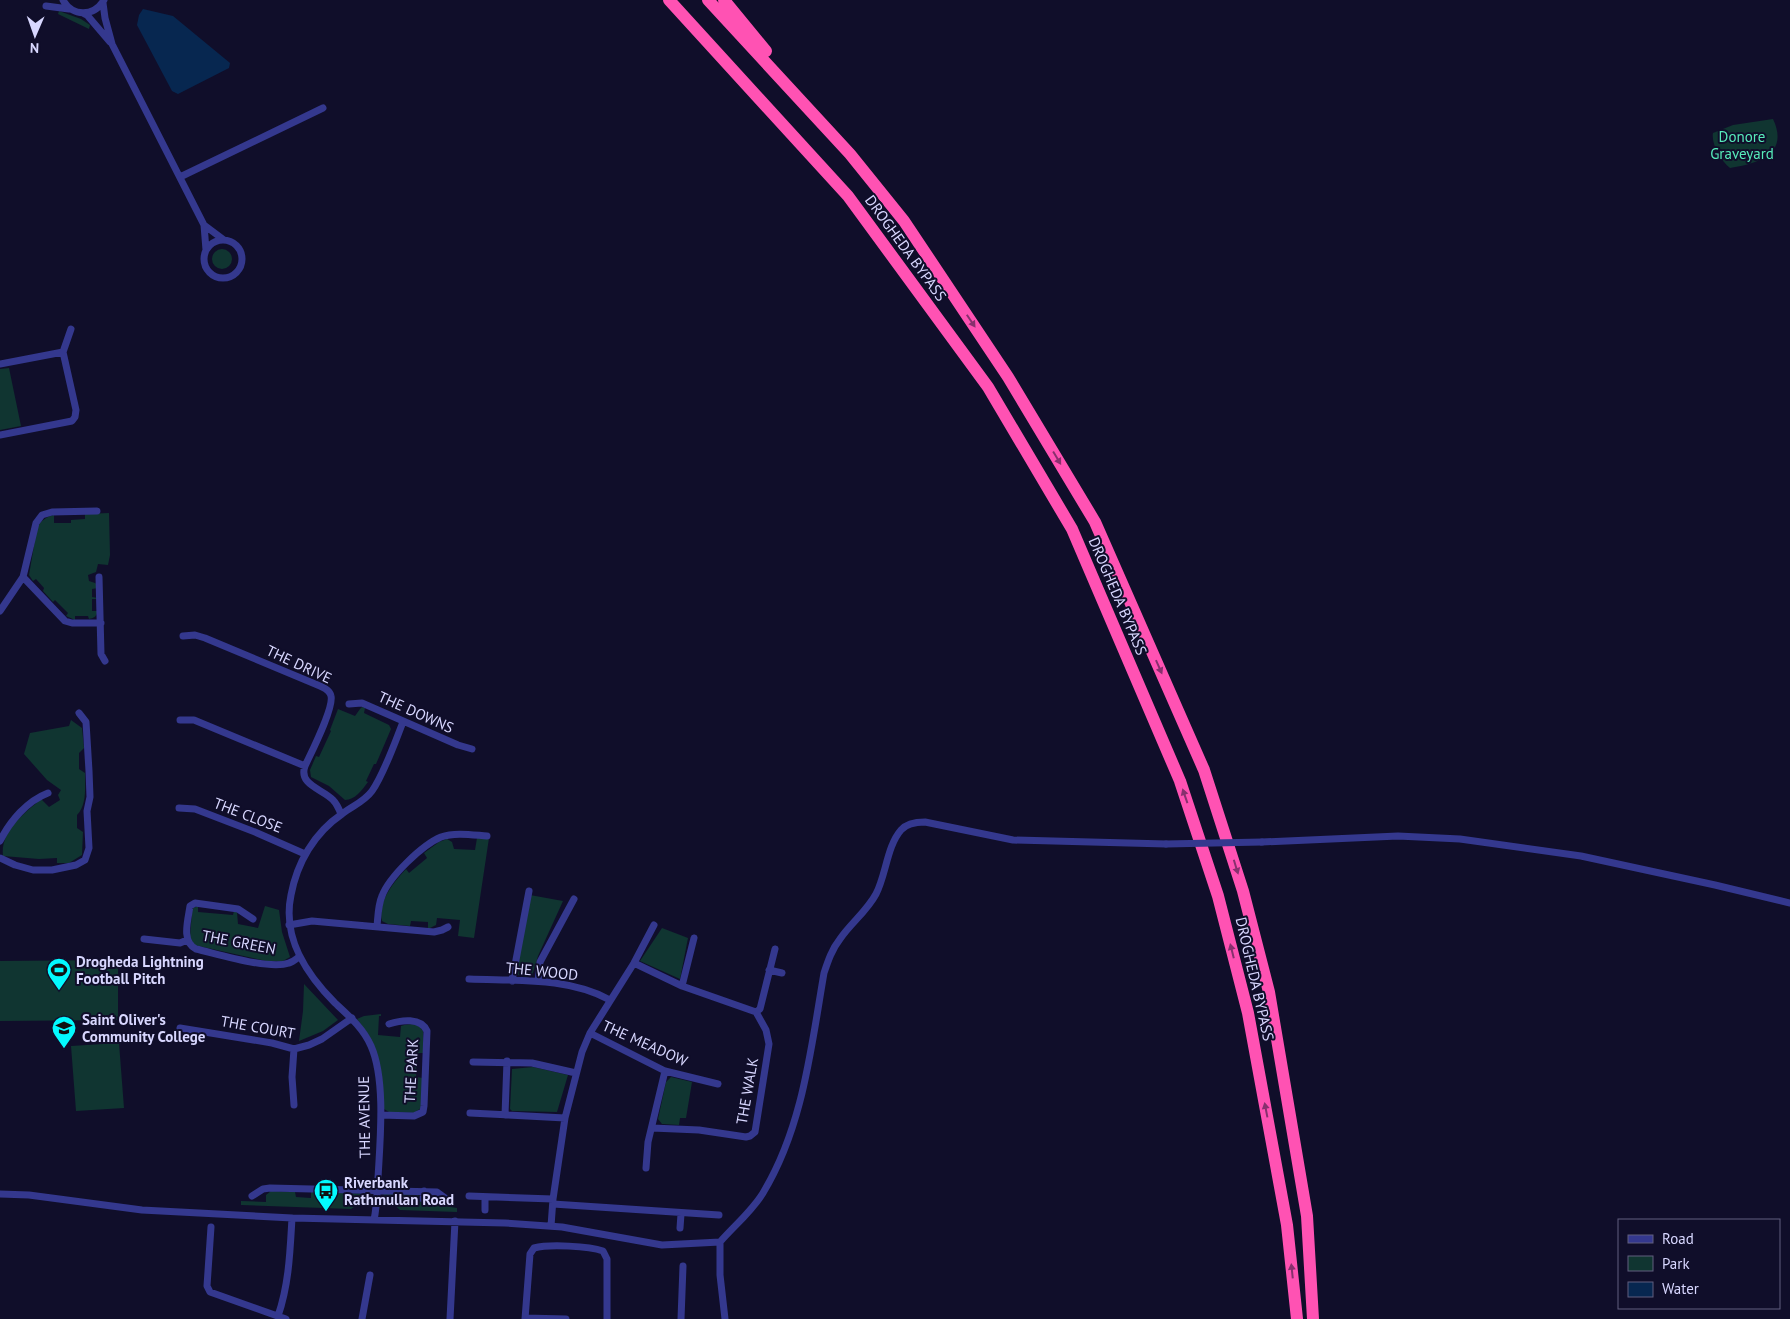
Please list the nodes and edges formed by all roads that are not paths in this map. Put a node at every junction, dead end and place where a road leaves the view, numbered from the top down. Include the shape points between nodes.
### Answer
1 (52, 0) edge
2 (63, 0) edge
3 (662, 0) edge
4 (670, 0) edge
5 (708, 0) edge
6 (724, 0) edge
7 (104, 2) edge
8 (69, 8) junction
9 (83, 13) junction
10 (701, 36) junction
11 (112, 44) junction
12 (323, 108) dead end
13 (850, 154) junction
14 (180, 177) junction
15 (204, 225) junction
16 (224, 240) junction
17 (206, 250) junction
18 (71, 329) dead end
19 (63, 352) junction
20 (0, 364) edge
21 (0, 435) edge
22 (97, 511) dead end
23 (23, 577) junction
24 (99, 577) dead end
25 (0, 611) edge
26 (100, 623) junction
27 (183, 636) dead end
28 (105, 661) dead end
29 (349, 704) dead end
30 (79, 713) dead end
31 (180, 720) dead end
32 (403, 722) junction
33 (472, 749) dead end
34 (305, 766) junction
35 (48, 793) dead end
36 (179, 808) dead end
37 (341, 814) junction
38 (487, 836) dead end
39 (0, 841) edge
40 (305, 854) junction
41 (0, 858) edge
42 (529, 891) dead end
43 (574, 899) dead end
44 (1790, 903) edge
45 (253, 919) dead end
46 (290, 924) junction
47 (654, 925) dead end
48 (377, 926) junction
49 (448, 927) dead end
50 (694, 938) dead end
51 (144, 939) dead end
52 (187, 940) junction
53 (774, 949) dead end
54 (299, 957) junction
55 (634, 963) junction
56 (769, 970) junction
57 (782, 973) dead end
58 (470, 980) dead end
59 (512, 981) junction
60 (538, 981) junction
61 (682, 986) junction
62 (610, 1000) junction
63 (756, 1012) junction
64 (352, 1018) junction
65 (389, 1024) dead end
66 (180, 1028) dead end
67 (590, 1033) junction
68 (294, 1049) junction
69 (507, 1061) junction
70 (473, 1062) dead end
71 (665, 1071) junction
72 (576, 1073) junction
73 (718, 1084) dead end
74 (294, 1105) dead end
75 (470, 1113) dead end
76 (505, 1114) junction
77 (381, 1115) junction
78 (565, 1118) junction
79 (652, 1128) junction
80 (646, 1168) dead end
81 (377, 1190) junction
82 (0, 1194) edge
83 (252, 1196) dead end
84 (469, 1196) dead end
85 (485, 1197) junction
86 (448, 1200) dead end
87 (553, 1201) junction
88 (485, 1210) dead end
89 (681, 1214) junction
90 (719, 1215) dead end
91 (292, 1218) junction
92 (374, 1220) junction
93 (455, 1221) junction
94 (550, 1226) junction
95 (211, 1227) dead end
96 (680, 1228) dead end
97 (720, 1242) junction
98 (683, 1266) dead end
99 (370, 1275) dead end
100 (278, 1316) junction
101 (525, 1318) edge
102 (286, 1319) edge
103 (362, 1319) edge
104 (450, 1319) edge
105 (566, 1319) edge
106 (607, 1319) edge
107 (681, 1319) edge
108 (725, 1319) edge
109 (1297, 1319) edge
110 (1313, 1319) edge

1 - 8 street via 46,6
2 - 8 street
3 - 10 highway
4 - 10 highway, DROGHEDA BYPASS
5 - 13 highway, DROGHEDA BYPASS
6 - 13 highway
7 - 9 street
7 - 11 street
8 - 9 street
9 - 11 street
109 -> 10 highway, DROGHEDA BYPASS via 1287,1226 1251,1032 1218,896 1180,781 1072,529 988,387 848,196
11 - 14 street
12 - 14 street
13 -> 110 highway, DROGHEDA BYPASS via 921,246 1008,377 1095,522 1204,770 1243,891 1270,992 1307,1216
14 - 15 street
15 - 16 street
15 - 17 street
16 - 17 street via 213,242
16 - 17 street via 234,244 241,253 241,267 233,276 221,279 209,273 204,262
18 - 19 street
19 - 20 street
19 - 21 street via 76,410 72,421
22 - 23 street via 42,515 36,523
23 - 25 street
23 - 26 street via 66,621
24 - 26 street
26 - 28 street via 101,654
27 - 34 street, THE DRIVE via 205,638 330,691 330,708
29 - 32 street, THE DOWNS via 362,703
30 - 41 street via 86,722 90,772 89,848 85,860 52,870 33,870
31 - 34 street via 194,720
32 - 33 street, THE DOWNS
32 - 37 street, THE AVENUE via 372,792
34 - 37 street via 303,771 307,783 333,800
35 - 39 street via 14,818
36 - 40 street, THE CLOSE via 195,809
37 - 40 street, THE AVENUE
38 - 48 street via 465,834 441,837 432,842 399,870 382,896
40 - 46 street, THE AVENUE via 290,897
42 - 59 street
43 - 60 street via 540,962
44 - 97 street, bridge via 1581,856 1460,839 1398,836 1166,844 1013,840 917,822 901,830 875,896 831,954 824,973 797,1116 762,1194
45 - 52 street, THE GREEN via 238,909 195,903 190,906
46 - 48 street via 312,921
46 - 54 street, THE AVENUE
47 - 55 street
48 - 49 street via 434,932
50 - 61 street
51 - 52 street via 180,943
52 - 54 street, THE GREEN via 196,949 262,963 289,963
53 - 56 street
54 - 64 street, THE AVENUE via 313,980
55 - 61 street
55 - 62 street
56 - 57 street
56 - 63 street via 760,1009
58 - 59 street, THE WOOD
59 - 60 street, THE WOOD
60 - 62 street, THE WOOD via 588,990
61 - 63 street
62 - 67 street
63 - 79 street, THE WALK via 769,1044 753,1135
64 - 68 street, THE COURT via 322,1039
64 - 77 street, THE AVENUE via 367,1037 374,1054
65 - 77 street, THE PARK via 418,1022 425,1026 424,1106 423,1112 414,1116
66 - 68 street, THE COURT
67 - 71 street, THE MEADOW
67 - 72 street
68 - 74 street
69 - 70 street
69 - 72 street
69 - 76 street
71 - 73 street, THE MEADOW
71 - 79 street
72 - 78 street
75 - 76 street
76 - 78 street
77 - 81 street, THE AVENUE
78 - 87 street
79 - 80 street
81 - 83 street via 270,1188
81 - 86 street via 423,1195 437,1192
81 - 92 street, THE AVENUE
82 - 91 street via 142,1210
84 - 85 street
85 - 87 street
85 - 88 street
87 - 89 street
87 - 94 street
89 - 90 street
89 - 96 street
91 - 92 street
91 - 100 street via 290,1263
92 - 93 street
93 - 94 street
93 - 104 street
94 - 97 street via 662,1245
95 - 100 street via 207,1286 210,1292
97 - 108 street
98 - 107 street
99 - 103 street
100 - 102 street
101 - 105 street
101 - 106 street via 532,1251 548,1246 603,1251 607,1266

